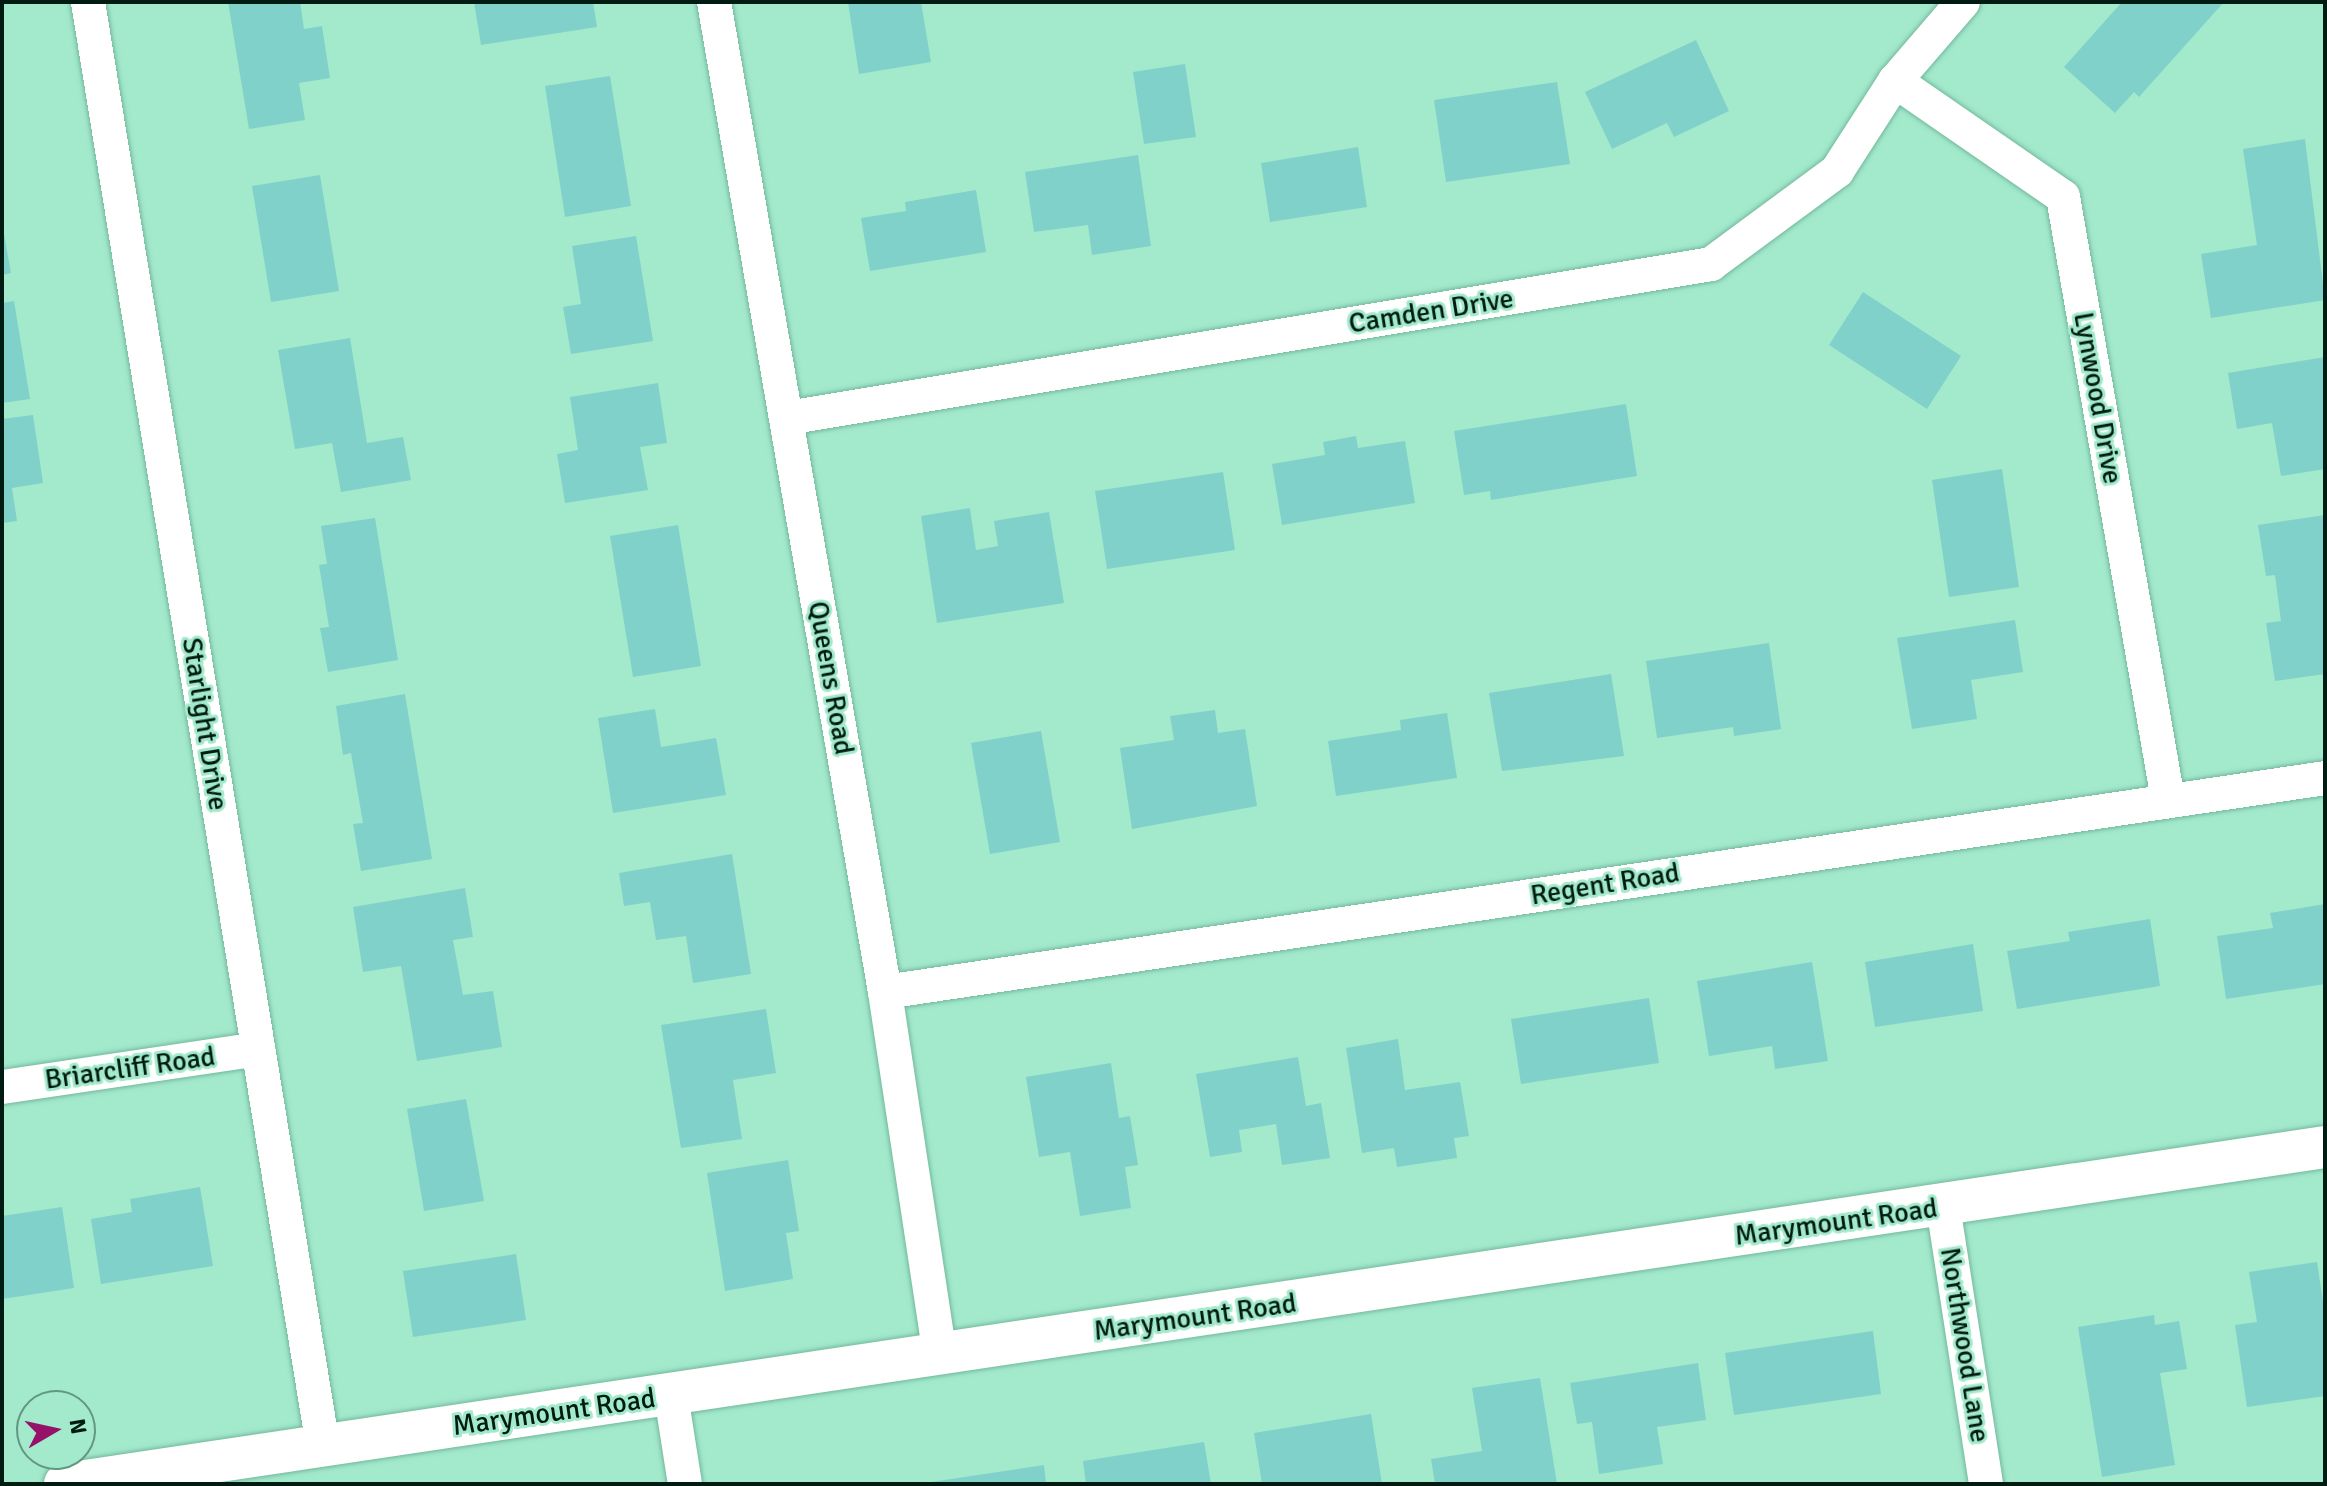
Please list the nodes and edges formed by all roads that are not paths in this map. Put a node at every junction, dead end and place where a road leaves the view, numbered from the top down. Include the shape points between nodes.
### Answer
1 (88, 2) edge
2 (714, 2) edge
3 (1963, 2) edge
4 (1895, 81) junction
5 (787, 418) junction
6 (2325, 778) edge
7 (2168, 800) junction
8 (885, 992) junction
9 (258, 1049) junction
10 (2, 1087) edge
11 (2325, 1147) edge
12 (1943, 1206) junction
13 (940, 1355) junction
14 (671, 1395) junction
15 (323, 1446) junction
16 (65, 1484) edge
17 (685, 1484) edge
18 (1986, 1484) edge

1 - 9 street, Starlight Drive
2 - 5 street, Queens Road
3 - 4 street, Camden Drive
4 - 5 street, Camden Drive via 1837,171 1711,264
4 - 7 street, Lynwood Drive via 2063,197
5 - 8 street, Queens Road
6 - 7 street, Regent Road
7 - 8 street, Regent Road
8 - 13 street, Queens Road
9 - 10 street, Briarcliff Road
9 - 15 street, Starlight Drive
11 - 12 street, Marymount Road
12 - 13 street, Marymount Road
12 - 18 street, Northwood Lane
13 - 14 street, Marymount Road
14 - 15 street, Marymount Road
14 - 17 street
15 - 16 street, Marymount Road

